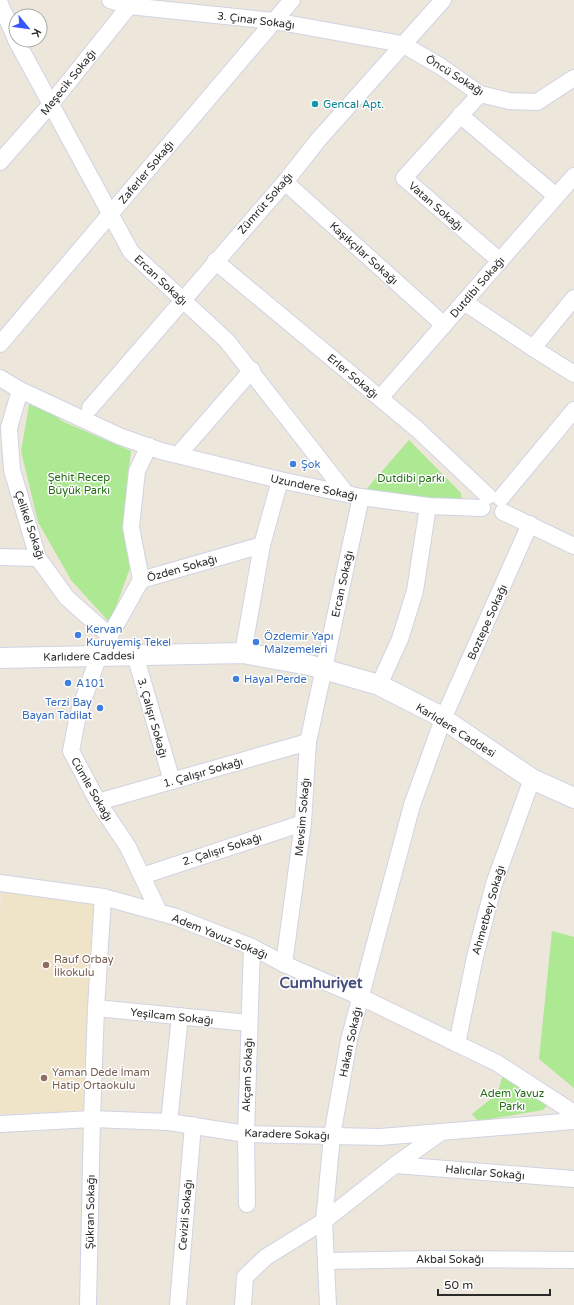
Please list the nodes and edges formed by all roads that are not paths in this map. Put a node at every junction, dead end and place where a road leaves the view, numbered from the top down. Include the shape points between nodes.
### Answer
1 (110, 0) edge
2 (292, 0) edge
3 (443, 0) edge
4 (131, 3) edge
5 (0, 4) edge
6 (274, 21) junction
7 (8, 22) edge
8 (402, 44) junction
9 (20, 48) edge
10 (574, 78) edge
11 (480, 94) junction
12 (50, 105) junction
13 (460, 115) junction
14 (0, 162) edge
15 (574, 176) edge
16 (285, 182) junction
17 (556, 196) junction
18 (111, 214) junction
19 (215, 261) junction
20 (500, 261) junction
21 (574, 298) edge
22 (182, 300) junction
23 (464, 302) junction
24 (444, 325) junction
25 (0, 344) edge
26 (533, 348) junction
27 (252, 370) junction
28 (574, 374) edge
29 (0, 378) edge
30 (20, 390) junction
31 (380, 398) junction
32 (90, 408) junction
33 (574, 410) edge
34 (149, 446) junction
35 (178, 455) junction
36 (280, 480) junction
37 (345, 492) junction
38 (361, 497) junction
39 (493, 503) junction
40 (428, 506) junction
41 (530, 524) junction
42 (262, 545) junction
43 (574, 546) edge
44 (0, 557) edge
45 (38, 558) junction
46 (141, 580) junction
47 (110, 636) junction
48 (242, 653) junction
49 (99, 655) junction
50 (135, 655) junction
51 (0, 658) edge
52 (324, 670) junction
53 (379, 685) junction
54 (443, 719) junction
55 (308, 742) junction
56 (532, 779) junction
57 (172, 781) junction
58 (574, 798) edge
59 (98, 802) junction
60 (303, 823) junction
61 (142, 876) junction
62 (0, 883) edge
63 (103, 897) junction
64 (159, 912) junction
65 (252, 947) junction
66 (284, 964) junction
67 (360, 997) junction
68 (96, 1008) junction
69 (180, 1016) junction
70 (249, 1023) junction
71 (457, 1044) junction
72 (574, 1113) edge
73 (92, 1119) junction
74 (574, 1121) edge
75 (169, 1122) junction
76 (0, 1124) edge
77 (193, 1124) junction
78 (440, 1133) junction
79 (246, 1134) junction
80 (332, 1136) junction
81 (396, 1165) junction
82 (574, 1179) edge
83 (247, 1204) dead end
84 (324, 1221) junction
85 (574, 1260) edge
86 (326, 1261) junction
87 (88, 1305) edge
88 (178, 1305) edge
89 (243, 1305) edge
90 (328, 1305) edge

1 - 4 street, 3. Çınar Sokağı
2 - 6 street, Zaferler Sokağı
3 - 8 street, Zümrüt Sokağı
4 - 6 street, 3. Çınar Sokağı
4 - 12 street, Meşecik Sokağı
5 - 7 street, Ercan Sokağı
6 - 8 street, 3. Çınar Sokağı
6 - 18 street, Zaferler Sokağı
8 - 11 street, Öncü Sokağı
8 - 16 street, Zümrüt Sokağı
9 - 12 street, Ercan Sokağı
10 - 11 street, Öncü Sokağı via 537,102 509,102
11 - 13 street, Vatan Sokağı
12 - 14 street, Meşecik Sokağı
12 - 18 street, Ercan Sokağı
13 - 17 street
13 - 20 street, Vatan Sokağı via 404,178
15 - 17 street, Dutdibi Sokağı
16 - 19 street, Zümrüt Sokağı
16 - 24 street, Kaşıkçılar Sokağı
17 - 20 street, Dutdibi Sokağı
18 - 22 street, Ercan Sokağı via 131,252
18 - 25 street, Zaferler Sokağı
19 - 22 street, Zümrüt Sokağı
19 - 31 street, Erler Sokağı
20 - 23 street, Dutdibi Sokağı
21 - 26 street
22 - 27 street, Ercan Sokağı via 227,341
22 - 32 street, Zümrüt Sokağı
23 - 24 street, Dutdibi Sokağı
23 - 26 street
24 - 31 street, Dutdibi Sokağı
26 - 28 street
27 - 35 street
27 - 37 street, Ercan Sokağı
29 - 30 street, Uzundere Sokağı
30 - 32 street, Uzundere Sokağı
30 - 34 street, Uzundere Sokağı via 119,436
30 - 45 street, Çelikel Sokağı via 9,428 12,470
31 - 39 street, Erler Sokağı via 417,429
32 - 34 street, Uzundere Sokağı
33 - 39 street
34 - 35 street, Uzundere Sokağı
34 - 46 street via 137,471 131,527
35 - 36 street, Uzundere Sokağı
36 - 37 street, Uzundere Sokağı
36 - 42 street
37 - 38 street, Uzundere Sokağı
38 - 40 street, Uzundere Sokağı
38 - 52 street, Ercan Sokağı
39 - 40 street, Uzundere Sokağı
39 - 41 street
40 - 53 street via 415,591 400,639
41 - 43 street
41 - 54 street, Boztepe Sokağı
42 - 46 street, Özden Sokağı
42 - 48 street
44 - 45 street
45 - 47 street, Çelikel Sokağı via 67,598
46 - 47 street, Özden Sokağı
47 - 49 street, Cümle Sokağı
48 - 50 street, Karlıdere Caddesi
48 - 52 street, Karlıdere Caddesi
49 - 50 street, Karlıdere Caddesi
49 - 51 street, Karlıdere Caddesi
49 - 59 street, Cümle Sokağı via 78,715 71,751
50 - 57 street, 3. Çalışır Sokağı
52 - 53 street, Karlıdere Caddesi
52 - 55 street, Mevsim Sokağı
53 - 54 street, Karlıdere Caddesi
54 - 56 street, Karlıdere Caddesi
54 - 67 street, Hakan Sokağı via 412,805
55 - 57 street, 1. Çalışır Sokağı
55 - 60 street, Mevsim Sokağı
56 - 58 street, Karlıdere Caddesi
56 - 71 street, Ahmetbey Sokağı via 494,884 475,957
57 - 59 street, 1. Çalışır Sokağı
59 - 61 street, Cümle Sokağı via 128,847
60 - 61 street, 2. Çalışır Sokağı
60 - 66 street, Mevsim Sokağı
61 - 64 street, Cümle Sokağı
62 - 63 street, Adem Yavuz Sokağı
63 - 64 street, Adem Yavuz Sokağı
63 - 68 street, Şükran Sokağı
64 - 65 street, Adem Yavuz Sokağı
65 - 66 street, Adem Yavuz Sokağı
65 - 70 street, Akçam Sokağı
66 - 67 street, Adem Yavuz Sokağı
67 - 71 street, Adem Yavuz Sokağı
67 - 80 street, Hakan Sokağı via 349,1040
68 - 69 street, Yeşilcam Sokağı
68 - 73 street, Şükran Sokağı
69 - 70 street, Yeşilcam Sokağı
69 - 75 street
70 - 79 street, Akçam Sokağı
71 - 72 street, Adem Yavuz Sokağı via 497,1063
73 - 75 street, Karadere Sokağı
73 - 76 street, Karadere Sokağı
73 - 87 street, Şükran Sokağı
74 - 78 street, Karadere Sokağı
75 - 77 street, Karadere Sokağı
77 - 79 street, Karadere Sokağı
77 - 88 street, Cevizli Sokağı
78 - 80 street, Karadere Sokağı via 380,1137
78 - 81 street
79 - 80 street, Karadere Sokağı
79 - 83 street, Akçam Sokağı
80 - 84 street, Hakan Sokağı
81 - 82 street, Halıcılar Sokağı
81 - 84 street
84 - 86 street, Hakan Sokağı
84 - 89 street via 266,1257 245,1277
85 - 86 street, Akbal Sokağı
86 - 90 street, Hakan Sokağı

